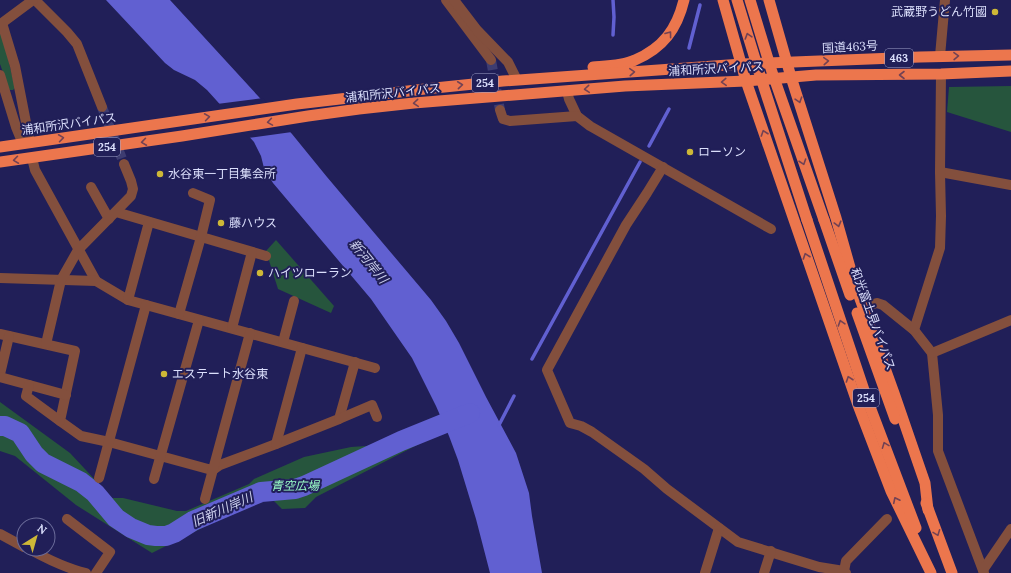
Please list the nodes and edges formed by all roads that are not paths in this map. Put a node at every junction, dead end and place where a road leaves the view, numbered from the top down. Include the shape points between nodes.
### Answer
1 (34, 0) edge
2 (446, 0) edge
3 (454, 0) edge
4 (684, 0) edge
5 (723, 0) edge
6 (737, 0) edge
7 (750, 0) edge
8 (769, 0) edge
9 (945, 0) edge
10 (1011, 54) edge
11 (940, 56) junction
12 (490, 60) tunnel mouth
13 (787, 63) junction
14 (742, 64) junction
15 (1011, 71) edge
16 (941, 74) junction
17 (0, 75) edge
18 (572, 76) junction
19 (791, 77) junction
20 (517, 80) junction
21 (746, 81) junction
22 (567, 91) junction
23 (102, 107) tunnel mouth
24 (500, 110) tunnel mouth
25 (577, 116) junction
26 (26, 143) junction
27 (0, 147) edge
28 (32, 158) junction
29 (0, 162) edge
30 (124, 164) tunnel mouth
31 (663, 167) junction
32 (940, 172) junction
33 (1011, 185) edge
34 (91, 187) dead end
35 (193, 193) dead end
36 (113, 216) junction
37 (149, 222) junction
38 (771, 229) dead end
39 (201, 237) junction
40 (78, 250) junction
41 (252, 252) junction
42 (266, 256) dead end
43 (0, 278) edge
44 (61, 280) junction
45 (96, 280) junction
46 (128, 300) junction
47 (294, 301) dead end
48 (146, 305) junction
49 (862, 307) junction
50 (180, 314) junction
51 (199, 320) junction
52 (1011, 320) edge
53 (232, 328) junction
54 (914, 330) junction
55 (250, 333) junction
56 (5, 335) edge
57 (283, 342) junction
58 (46, 344) junction
59 (302, 348) junction
60 (932, 353) junction
61 (355, 362) junction
62 (375, 368) dead end
63 (0, 376) edge
64 (29, 385) junction
65 (66, 395) junction
66 (377, 417) dead end
67 (339, 419) junction
68 (60, 420) junction
69 (109, 442) junction
70 (276, 444) junction
71 (161, 456) junction
72 (213, 470) junction
73 (99, 478) dead end
74 (154, 479) dead end
75 (205, 499) dead end
76 (928, 510) junction
77 (67, 519) dead end
78 (887, 519) dead end
79 (719, 528) junction
80 (1011, 529) edge
81 (0, 534) edge
82 (16, 542) edge
83 (770, 551) junction
84 (44, 557) edge
85 (845, 572) edge
86 (983, 572) edge
87 (86, 573) edge
88 (96, 573) edge
89 (705, 573) edge
90 (764, 573) edge
91 (933, 573) edge
92 (952, 573) edge

1 - 23 street via 76,44
1 - 26 street via 2,23 15,66
2 - 12 street
3 - 20 street via 477,30 508,62
18 -> 4 highway, 254 via 592,68 635,60 653,51 676,24
5 - 14 highway
91 -> 6 highway, 254, bridge via 867,399
7 -> 76 highway, 和光富士見バイパス / 254, bridge via 772,72
8 - 13 highway
9 - 11 street
11 -> 10 highway, 国道463号 / 463
13 -> 11 highway, 国道463号 / 463
13 - 14 highway, 浦和所沢バイパス / 254
13 - 19 highway
18 -> 14 highway, 浦和所沢バイパス / 254
14 - 21 highway
15 - 16 highway, 463
16 -> 19 highway, 463
16 - 32 street
17 - 26 street via 16,127
18 - 20 highway, 浦和所沢バイパス / 254
19 - 21 highway, 浦和所沢バイパス / 254
19 -> 49 highway
26 -> 20 highway, 浦和所沢バイパス / 254 via 296,104
21 -> 22 highway, 浦和所沢バイパス / 254
91 -> 21 highway via 891,491 858,405
22 - 25 street
22 -> 28 highway, 浦和所沢バイパス / 254 via 359,109
24 - 25 street via 503,119 510,121
25 - 31 street
26 - 27 highway, 浦和所沢バイパス / 254
26 - 28 street
28 -> 29 highway, 浦和所沢バイパス / 254
28 - 40 street via 35,170
30 - 36 street via 133,189 131,196
31 - 38 street
31 - 79 street via 626,225 547,370 570,424 592,432
32 - 33 street
32 - 54 street via 940,248
34 - 36 street
35 - 39 street via 210,200
36 - 37 street
36 - 40 street
37 - 39 street
37 - 46 street
39 - 41 street
39 - 50 street
40 - 44 street
40 - 45 street
41 - 42 street
41 - 53 street
43 - 44 street
44 - 45 street
44 - 58 street
45 - 46 street
46 - 48 street
47 - 57 street
48 - 50 street
48 - 69 street
49 - 54 street via 883,304
49 - 76 highway via 925,483
50 - 51 street
51 - 53 street
51 - 71 street
52 - 60 street
53 - 55 street
54 - 60 street
55 - 57 street
55 - 72 street
56 - 58 street
56 - 63 street
57 - 59 street
58 - 65 street via 75,351
59 - 61 street
59 - 70 street
60 - 86 street via 938,415 938,451
61 - 62 street
61 - 67 street
63 - 64 street
64 - 65 street
64 - 68 street via 26,396
65 - 68 street
66 - 67 street via 372,406
67 - 70 street
68 - 69 street via 81,436
69 - 71 street
69 - 73 street
70 - 72 street
71 - 72 street
71 - 74 street
72 - 75 street
76 -> 92 highway, 和光富士見バイパス / 254
77 - 88 street via 110,552
78 - 85 street via 846,561
79 - 83 street via 738,542
79 - 89 street
80 - 86 street
81 - 82 street
83 - 85 street via 819,567
83 - 90 street
84 - 87 street

